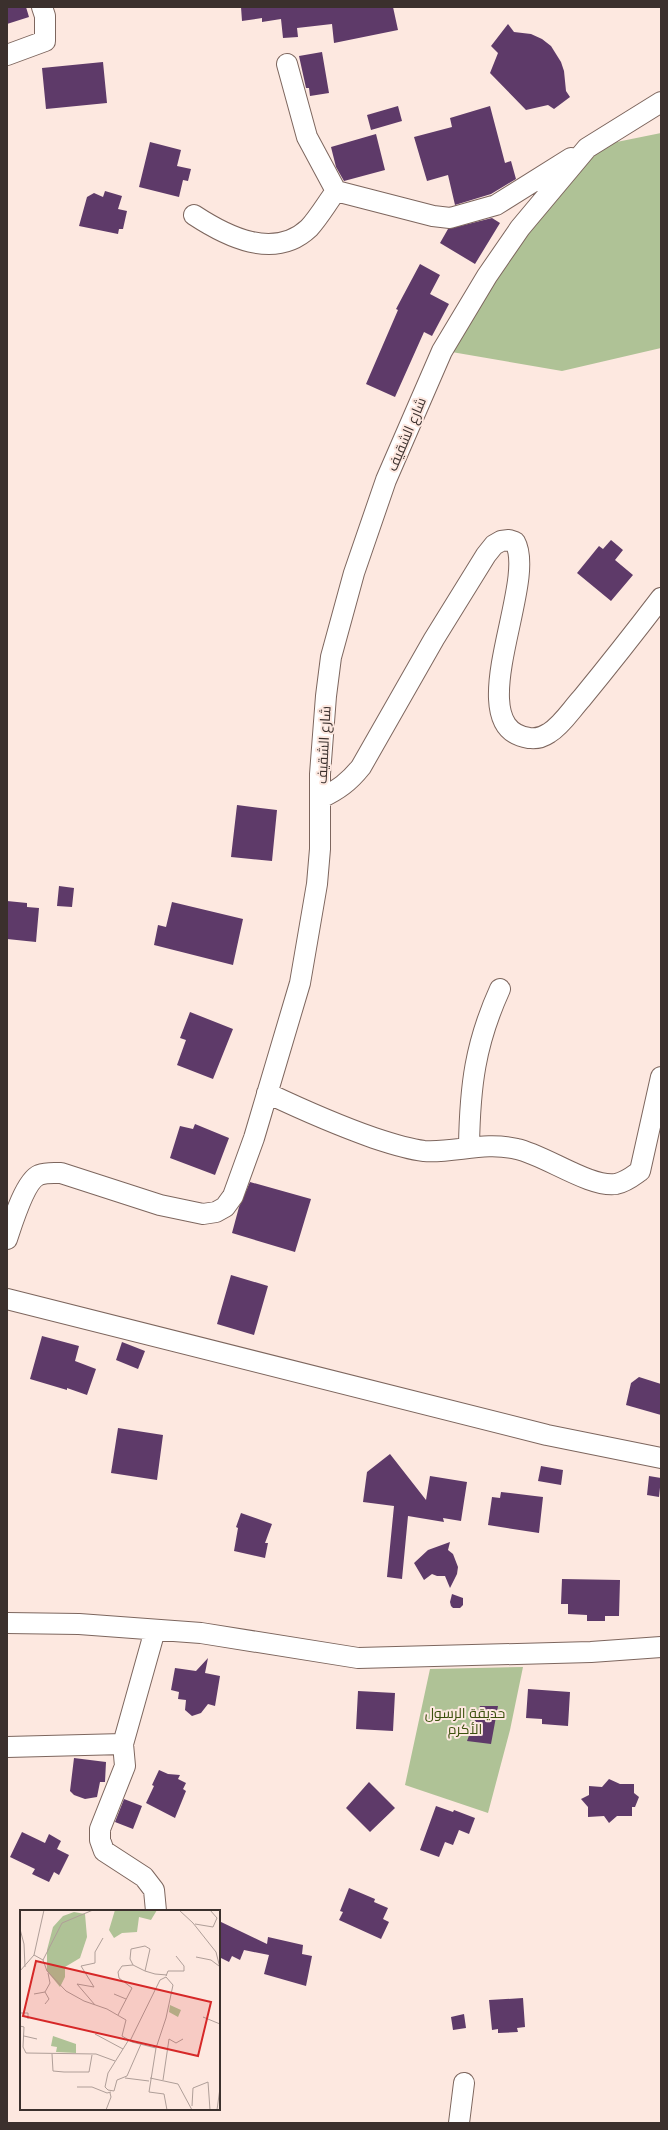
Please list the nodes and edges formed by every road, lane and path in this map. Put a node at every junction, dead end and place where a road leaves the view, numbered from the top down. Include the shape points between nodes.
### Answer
1 (42, 7) edge
2 (7, 55) edge
3 (287, 64) dead end
4 (661, 102) edge
5 (587, 148) junction
6 (336, 191) junction
7 (194, 215) dead end
8 (661, 598) edge
9 (321, 798) junction
10 (500, 989) dead end
11 (661, 1077) edge
12 (268, 1093) junction
13 (469, 1146) junction
14 (7, 1239) edge
15 (7, 1299) edge
16 (661, 1458) edge
17 (7, 1623) edge
18 (154, 1630) junction
19 (661, 1647) edge
20 (123, 1744) junction
21 (7, 1747) edge
22 (156, 1910) edge
23 (464, 2084) dead end
24 (459, 2123) edge

1 - 2 street via 45,16 45,41
3 - 6 street via 307,137
4 - 5 street, شارع الشقيف
5 - 6 street via 496,204 450,218 426,215
5 - 9 street, شارع الشقيف via 520,228 487,276 442,351 397,453 354,573 331,657 320,774
6 - 7 street via 303,232 298,236 270,244 236,238
8 - 9 street, شارع الشقيف via 608,667 556,728 542,737 520,736 509,729 498,708 520,550 515,542 509,540 494,544 448,615 361,767 340,789
9 - 12 street via 317,884 306,954 290,1021
10 - 13 street via 488,1014 473,1070
11 - 13 street via 640,1171 628,1180 616,1184 597,1182 518,1149
12 - 13 street via 334,1124 390,1143 423,1151
12 - 14 street via 233,1196 216,1212 203,1214 167,1207 61,1173 48,1173 38,1175 26,1189
15 - 16 street via 547,1435
17 - 18 street via 79,1624
18 - 19 street via 200,1633 358,1658 591,1652
18 - 20 street
20 - 21 street
20 - 22 street via 125,1766 100,1829 100,1840 104,1851 144,1877 154,1890
23 - 24 street

